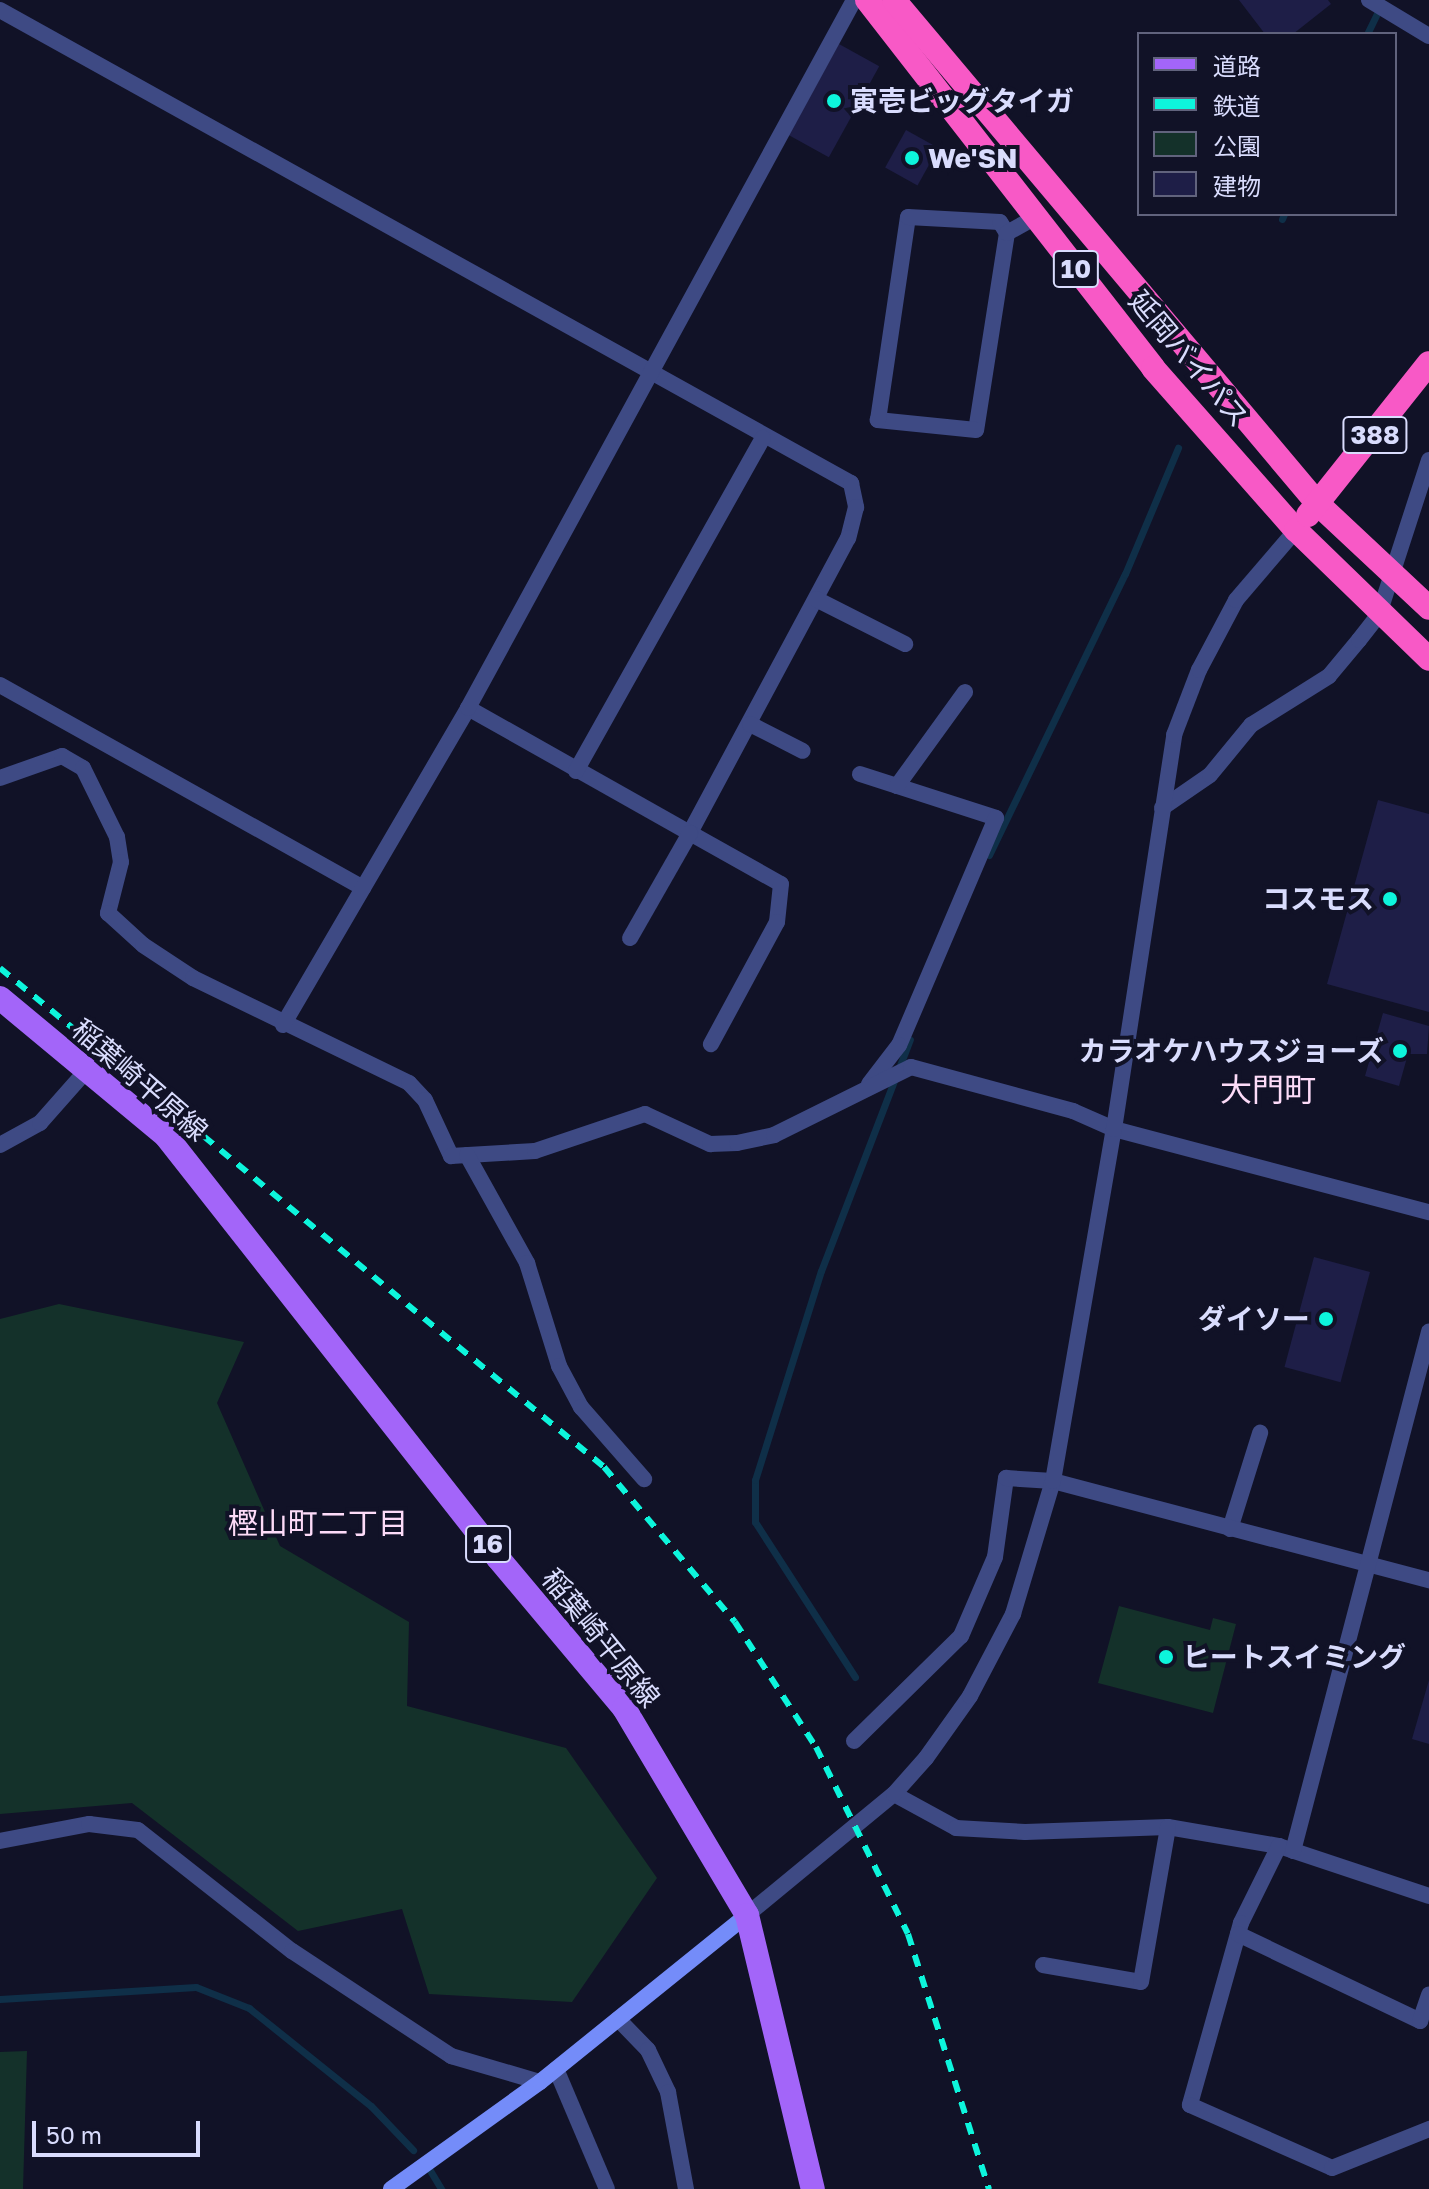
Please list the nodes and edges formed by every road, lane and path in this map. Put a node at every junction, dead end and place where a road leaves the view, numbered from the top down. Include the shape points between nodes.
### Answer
1 (854, 0) edge
2 (867, 0) edge
3 (894, 0) edge
4 (1369, 0) edge
5 (0, 10) edge
6 (1429, 36) edge
7 (1036, 217) junction
8 (1007, 233) junction
9 (1429, 363) edge
10 (652, 373) junction
11 (763, 438) junction
12 (1429, 460) edge
13 (1318, 504) junction
14 (1296, 530) junction
15 (1389, 572) junction
16 (816, 599) junction
17 (1429, 608) edge
18 (1379, 614) junction
19 (905, 644) dead end
20 (1429, 659) edge
21 (0, 685) edge
22 (965, 692) dead end
23 (468, 708) junction
24 (750, 724) junction
25 (803, 751) dead end
26 (576, 771) junction
27 (860, 774) dead end
28 (0, 778) edge
29 (897, 786) junction
30 (1162, 808) junction
31 (690, 833) junction
32 (363, 888) junction
33 (630, 938) dead end
34 (0, 998) edge
35 (283, 1025) junction
36 (711, 1044) dead end
37 (86, 1071) junction
38 (863, 1092) junction
39 (1114, 1129) junction
40 (0, 1145) edge
41 (467, 1155) junction
42 (1429, 1212) edge
43 (1429, 1332) edge
44 (1260, 1433) dead end
45 (644, 1479) dead end
46 (1053, 1481) junction
47 (1230, 1529) junction
48 (1367, 1564) junction
49 (1429, 1580) edge
50 (854, 1741) dead end
51 (894, 1794) junction
52 (1168, 1827) junction
53 (0, 1841) edge
54 (1286, 1848) junction
55 (1429, 1896) edge
56 (747, 1915) junction
57 (1238, 1934) junction
58 (1043, 1965) dead end
59 (1429, 1995) edge
60 (618, 2019) junction
61 (556, 2069) junction
62 (540, 2082) junction
63 (1429, 2129) edge
64 (391, 2189) edge
65 (607, 2189) edge
66 (686, 2189) edge
67 (813, 2189) edge

1 - 10 street
2 - 7 highway, 延岡バイパス / 10
3 - 13 highway, 延岡バイパス / 10
4 - 6 street
5 - 10 street
7 - 8 street
7 - 14 highway, 延岡バイパス / 10 via 1153,368
8 - 8 street via 1000,222 908,217 878,420 976,430
9 - 13 highway, 388
10 - 11 street
10 - 23 street
11 - 16 street via 851,483 856,507 848,538
11 - 26 street
12 - 15 street
13 - 14 highway, 388
13 - 15 highway, 延岡バイパス / 10
14 - 18 highway, 延岡バイパス / 10
14 - 30 street via 1236,600 1199,670 1174,735
15 - 17 highway, 延岡バイパス / 10
15 - 18 street
16 - 19 street
16 - 24 street
18 - 20 highway, 延岡バイパス / 10
18 - 30 street via 1329,676 1251,725 1210,775
21 - 32 street
22 - 29 street
23 - 26 street
23 - 32 street
24 - 25 street
24 - 31 street
26 - 31 street
27 - 29 street
28 - 35 street via 62,756 83,768 117,837 121,862 108,913 181,970
29 - 38 street via 996,818 899,1045
30 - 39 street
31 - 33 street
31 - 36 street via 781,884 777,922
32 - 35 street
34 - 37 main road, 稲葉崎平原線 / 16
35 - 41 street via 409,1083 425,1100 451,1156
37 - 40 street via 40,1123
37 - 56 main road, 稲葉崎平原線 / 16 via 166,1136 201,1176 498,1558 624,1708
38 - 39 street via 911,1067 1073,1111
38 - 41 street via 774,1135 737,1143 710,1144 672,1131 645,1114 535,1151
39 - 42 street
39 - 46 street
41 - 45 street via 527,1263 559,1366 574,1393
43 - 48 street
44 - 47 street
46 - 47 street
46 - 50 street via 1006,1478 995,1557 961,1636
46 - 51 street via 1013,1614 970,1696
47 - 48 street
48 - 49 street
48 - 54 street
51 - 52 street via 956,1828 1025,1832
51 - 56 street
52 - 54 street
52 - 58 street via 1141,1982
53 - 62 street via 89,1824 138,1830 292,1951 451,2056
54 - 55 street
54 - 57 street
56 - 60 street
56 - 67 main road, 稲葉崎平原線 / 16
57 - 59 street via 1420,2021
57 - 63 street via 1190,2105 1332,2168
60 - 61 street
60 - 66 street via 648,2050 668,2092
61 - 62 street
61 - 65 street
62 - 64 street

